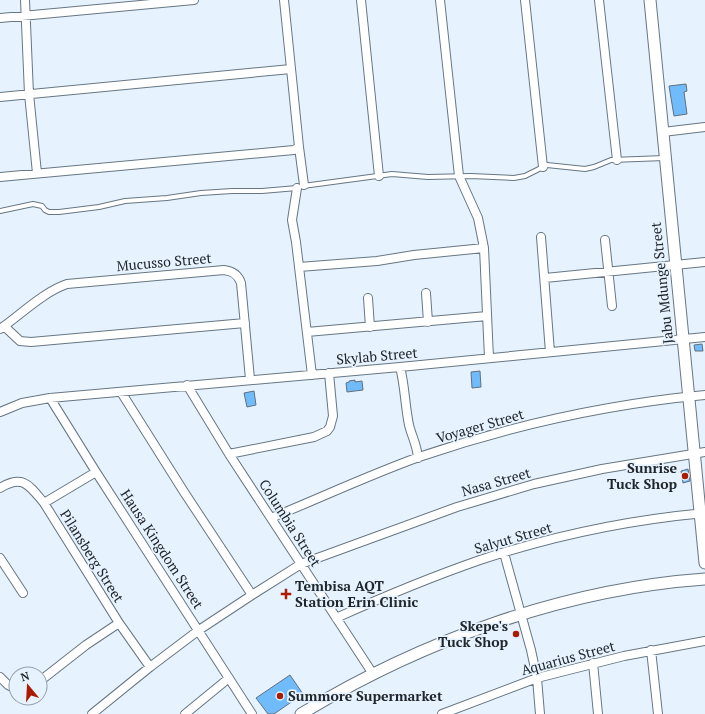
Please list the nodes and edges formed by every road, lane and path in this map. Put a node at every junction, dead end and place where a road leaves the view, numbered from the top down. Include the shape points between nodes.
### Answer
1 (25, 0) edge
2 (194, 0) edge
3 (284, 0) edge
4 (361, 0) edge
5 (440, 0) edge
6 (525, 0) edge
7 (600, 0) edge
8 (650, 0) edge
9 (26, 16) junction
10 (0, 18) edge
11 (291, 69) junction
12 (30, 94) junction
13 (0, 96) edge
14 (705, 127) edge
15 (663, 132) junction
16 (299, 147) junction
17 (665, 158) junction
18 (617, 160) junction
19 (543, 166) junction
20 (37, 173) junction
21 (379, 176) junction
22 (459, 176) junction
23 (0, 177) edge
24 (301, 187) junction
25 (0, 211) edge
26 (541, 237) dead end
27 (605, 240) dead end
28 (484, 248) junction
29 (705, 262) edge
30 (676, 265) junction
31 (299, 267) junction
32 (609, 272) junction
33 (544, 278) junction
34 (426, 293) dead end
35 (368, 298) dead end
36 (612, 306) dead end
37 (487, 316) junction
38 (428, 322) junction
39 (245, 323) junction
40 (370, 327) junction
41 (2, 328) edge
42 (307, 332) junction
43 (705, 337) edge
44 (683, 339) junction
45 (550, 352) junction
46 (489, 358) junction
47 (400, 367) junction
48 (329, 373) junction
49 (312, 375) junction
50 (250, 379) junction
51 (187, 385) junction
52 (121, 392) junction
53 (705, 395) edge
54 (689, 396) junction
55 (50, 398) junction
56 (0, 412) edge
57 (700, 453) edge
58 (229, 454) junction
59 (418, 458) junction
60 (96, 472) junction
61 (0, 488) edge
62 (44, 502) junction
63 (703, 513) edge
64 (271, 518) junction
65 (504, 553) junction
66 (0, 558) edge
67 (705, 563) edge
68 (301, 564) junction
69 (705, 579) edge
70 (23, 593) dead end
71 (252, 595) junction
72 (522, 615) junction
73 (336, 618) junction
74 (119, 623) junction
75 (199, 630) junction
76 (705, 641) edge
77 (651, 650) junction
78 (593, 663) junction
79 (150, 667) junction
80 (373, 674) junction
81 (48, 675) edge
82 (0, 677) edge
83 (229, 678) junction
84 (537, 678) junction
85 (8, 685) edge
86 (92, 714) edge
87 (185, 714) edge
88 (252, 714) edge
89 (301, 714) edge
90 (442, 714) edge
91 (540, 714) edge
92 (598, 714) edge
93 (658, 714) edge

1 - 9 street
2 - 9 street
3 - 11 street
4 - 21 street
5 - 22 street
6 - 19 street
7 - 18 street
8 - 15 street, Jabu Mdunge Street
9 - 10 street
9 - 12 street
11 - 12 street
11 - 16 street
12 - 13 street
12 - 20 street
14 - 15 street
15 - 17 street, Jabu Mdunge Street
16 - 20 street via 294,150
16 - 24 street
17 - 18 lane
17 - 30 street, Jabu Mdunge Street
18 - 19 lane via 585,169
19 - 22 lane via 530,174 514,178
20 - 23 street
21 - 22 lane
21 - 24 lane
22 - 28 street via 478,218
24 - 25 lane via 196,193 52,213 33,204
24 - 31 street via 292,225
26 - 33 street
27 - 32 street
28 - 31 street via 418,254 377,261
28 - 37 street
29 - 30 street
30 - 32 street
30 - 44 street, Jabu Mdunge Street
31 - 42 street
32 - 33 street
32 - 36 street
33 - 45 street
34 - 38 street
35 - 40 street
37 - 38 street
37 - 46 street
38 - 40 street
39 - 41 street via 31,342 20,341
39 - 41 street, Mucusso Street via 240,278 233,272 224,270 67,284 46,295
39 - 50 street, Mucusso Street
40 - 42 street
42 - 49 street
43 - 44 street, Skylab Street
44 - 45 street, Skylab Street
44 - 54 street, Jabu Mdunge Street
45 - 46 street, Skylab Street
46 - 47 street, Skylab Street
47 - 48 street, Skylab Street
47 - 59 street
48 - 49 street, Skylab Street
48 - 58 street via 333,416 327,431 314,437
49 - 50 street, Skylab Street
50 - 51 street, Skylab Street
51 - 52 street, Skylab Street
51 - 58 street, Columbia Street
52 - 55 street, Skylab Street
52 - 71 street
53 - 54 street, Voyager Street
54 - 57 street, Jabu Mdunge Street
54 - 59 street, Voyager Street via 558,418 501,432
55 - 56 street, Skylab Street via 22,403
55 - 60 street, Hausa Kingdom Street
57 - 63 street, Jabu Mdunge Street
57 - 68 street, Nasa Street via 602,469 527,486 457,507
58 - 64 street, Columbia Street
59 - 64 street, Voyager Street
60 - 62 street
60 - 75 street, Hausa Kingdom Street
61 - 62 street, Pilansberg Street via 14,481 25,482
62 - 74 street, Pilansberg Street
63 - 65 street, Salyut Street via 596,530
63 - 67 street, Jabu Mdunge Street
64 - 68 street, Columbia Street
65 - 72 street
65 - 73 street, Salyut Street via 418,583
66 - 70 street
68 - 71 street, Nasa Street
68 - 73 street, Columbia Street
69 - 72 street via 619,589
71 - 75 street, Nasa Street
72 - 80 street via 464,634
72 - 84 street
73 - 80 street, Columbia Street
74 - 79 street, Pilansberg Street
74 - 81 street
75 - 79 street, Nasa Street
75 - 83 street, Hausa Kingdom Street
76 - 77 street, Aquarius Street
77 - 78 street, Aquarius Street
77 - 93 street
78 - 84 street, Aquarius Street
78 - 92 street
79 - 86 street, Nasa Street
80 - 89 street
82 - 85 street
83 - 87 street
83 - 88 street, Hausa Kingdom Street
84 - 90 street, Aquarius Street
84 - 91 street

